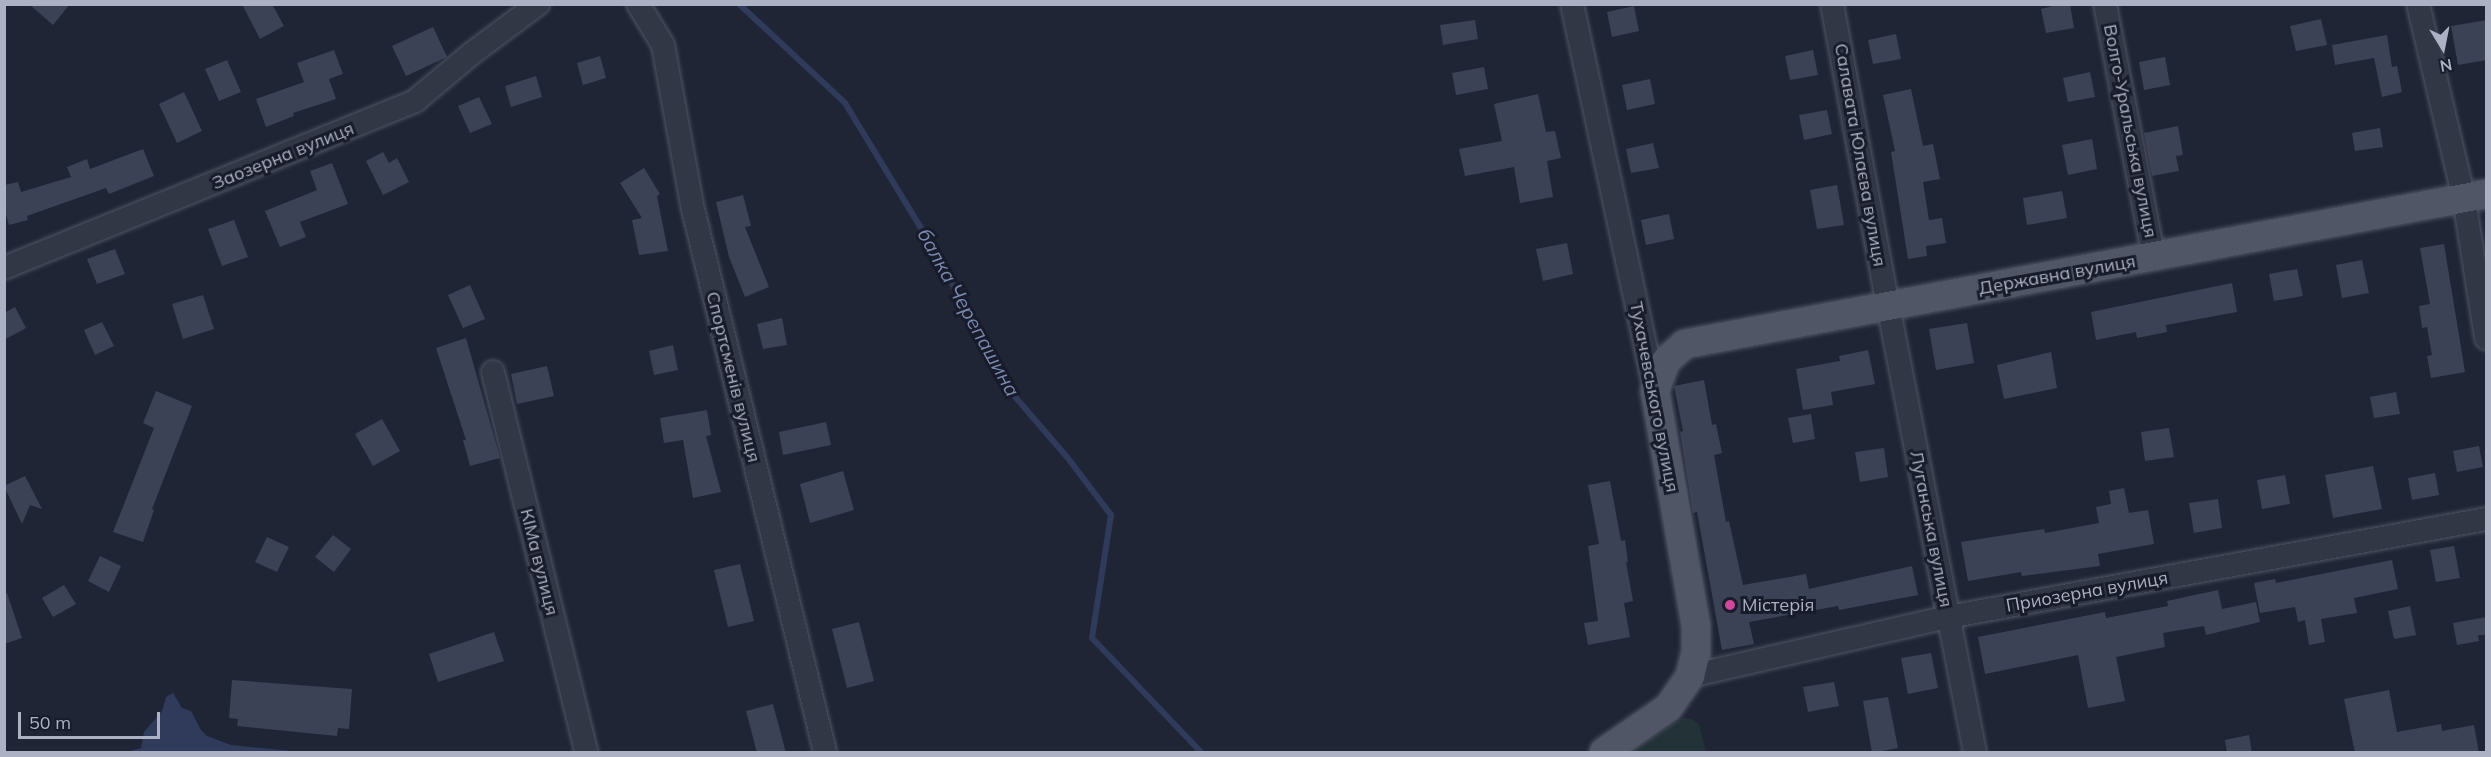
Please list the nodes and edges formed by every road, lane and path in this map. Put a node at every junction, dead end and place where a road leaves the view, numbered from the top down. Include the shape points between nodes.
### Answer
1 (538, 4) edge
2 (638, 4) edge
3 (1572, 4) edge
4 (1832, 4) edge
5 (2105, 4) edge
6 (2418, 4) edge
7 (2476, 197) edge
8 (2154, 258) junction
9 (4, 268) edge
10 (1888, 305) junction
11 (2487, 338) edge
12 (493, 372) dead end
13 (1655, 391) junction
14 (2487, 519) edge
15 (1948, 617) junction
16 (1690, 676) junction
17 (586, 753) edge
18 (825, 753) edge
19 (1604, 753) edge
20 (1975, 753) edge

1 - 9 street, Заозерна вулиця via 415,101
2 - 18 street, Спортсменів вулиця via 663,45 692,205
3 - 13 street, Тухачевського вулиця
4 - 10 street, Салавата Юлаєва вулиця
5 - 8 street, Волго-Уральська вулиця
6 - 7 street
7 - 8 main road, Державна вулиця
7 - 11 street
8 - 10 main road, Державна вулиця
10 - 13 main road, Державна вулиця via 1685,344 1666,361
10 - 15 street, Луганська вулиця
12 - 17 street, КІМа вулиця
13 - 16 main road, Тухачевського вулиця via 1696,626 1696,652
14 - 15 street, Приозерна вулиця
15 - 16 street, Приозерна вулиця
15 - 20 street, Луганська вулиця
16 - 19 main road, Тухачевського вулиця via 1668,708

